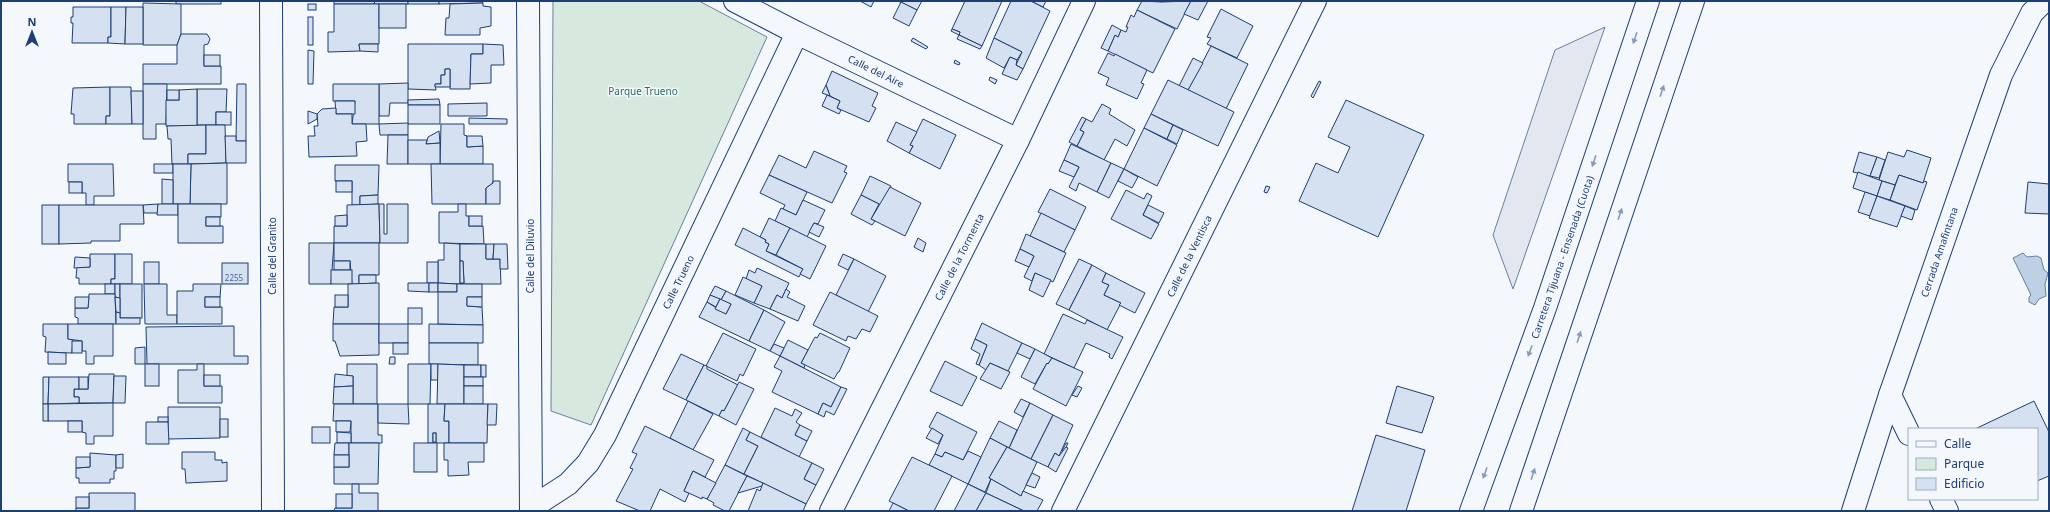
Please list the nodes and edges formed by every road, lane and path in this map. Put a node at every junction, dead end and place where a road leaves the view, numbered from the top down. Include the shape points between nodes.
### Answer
1 (271, 1) edge
2 (528, 1) edge
3 (735, 1) edge
4 (1084, 1) edge
5 (1315, 1) edge
6 (1648, 1) edge
7 (1693, 1) edge
8 (2044, 1) edge
9 (797, 33) junction
10 (1018, 140) junction
11 (1890, 395) junction
12 (1908, 432) edge
13 (1942, 500) edge
14 (531, 510) edge
15 (273, 511) edge
16 (831, 511) edge
17 (1063, 511) edge
18 (1471, 511) edge
19 (1521, 511) edge
20 (1853, 511) edge
21 (1947, 511) edge

1 - 15 main road, Calle del Granito
2 - 14 main road, Calle del Diluvio
3 - 9 main road, Calle del Aire
4 - 10 main road, Calle de la Tormenta
5 - 17 main road, Calle de la Ventisca
6 -> 18 main road, Carretera Tijuana - Ensenada (Cuota) via 1545,308
19 -> 7 main road
8 - 11 main road, Cerrada Amafintana via 2032,13 2000,75
9 - 10 main road, Calle del Aire
9 - 14 main road, Calle Trueno via 605,435 588,463 568,484
10 - 16 main road, Calle de la Tormenta
11 - 12 main road
11 - 20 main road, Cerrada Amafintana
13 - 21 main road

